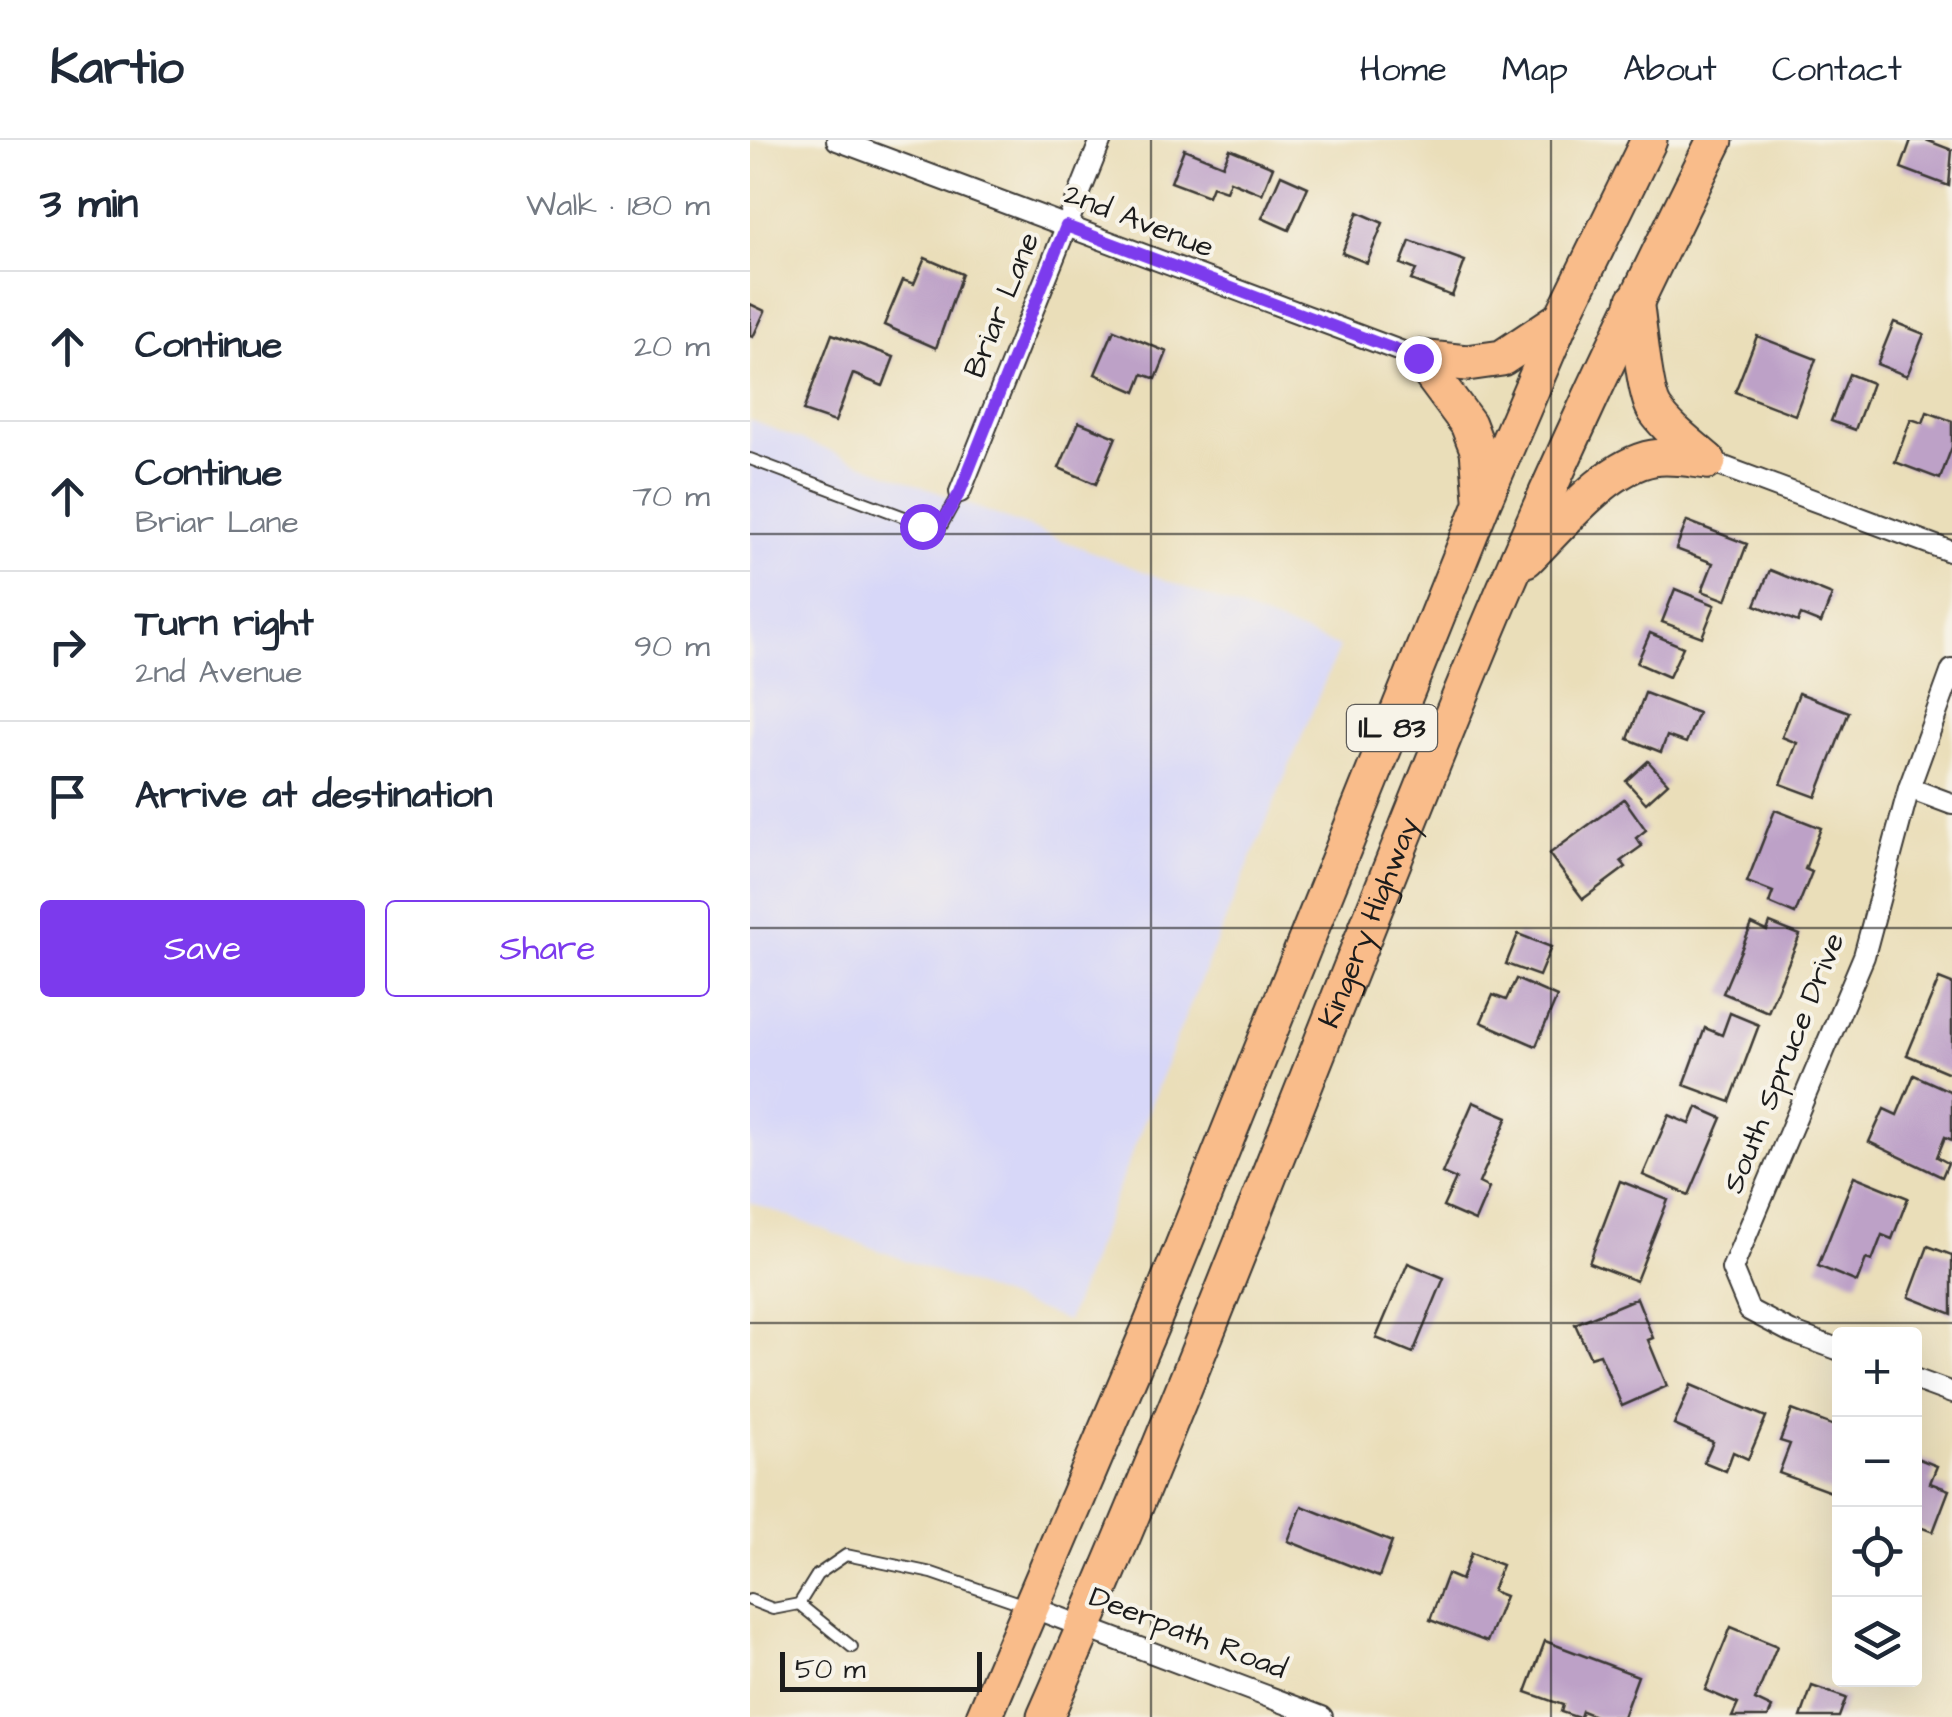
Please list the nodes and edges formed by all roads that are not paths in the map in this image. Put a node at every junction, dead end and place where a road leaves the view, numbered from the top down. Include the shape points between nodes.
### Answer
1 (837, 140) edge
2 (1101, 140) edge
3 (1649, 140) edge
4 (1715, 140) edge
5 (1066, 226) junction
6 (1635, 300) junction
7 (1562, 318) junction
8 (1418, 358) junction
9 (750, 459) edge
10 (1708, 461) junction
11 (960, 492) joint
12 (1482, 504) junction
13 (1952, 552) edge
14 (1514, 571) junction
15 (1952, 670) edge
16 (1909, 788) junction
17 (1952, 804) edge
18 (1832, 1347) edge
19 (1922, 1382) edge
20 (1952, 1393) edge
21 (750, 1600) edge
22 (798, 1604) junction
23 (1031, 1607) junction
24 (1086, 1625) junction
25 (852, 1648) dead end
26 (984, 1717) edge
27 (1045, 1717) edge
28 (1322, 1717) edge

1 - 5 street, 2nd Avenue
2 - 5 street, Briar Lane
3 - 7 highway, Kingery Highway / IL 83
4 - 6 highway, Kingery Highway / IL 83
5 - 8 street, 2nd Avenue
5 - 11 street, Briar Lane
6 - 10 highway via 1653,408
6 - 14 highway, Kingery Highway / IL 83
7 - 8 highway via 1502,358
7 - 12 highway, Kingery Highway / IL 83
8 - 12 highway via 1468,424 1478,450
9 - 11 lane via 938,530
10 - 13 street
10 - 14 highway via 1652,458 1619,470
12 - 23 highway, Kingery Highway / IL 83
14 - 24 highway, Kingery Highway / IL 83
15 - 16 street, South Spruce Drive
16 - 17 street
16 - 18 street, South Spruce Drive via 1864,956 1732,1269 1749,1310
19 - 20 street
21 - 22 lane via 773,1609
22 - 23 lane via 818,1575 846,1555 932,1573
22 - 25 lane
23 - 24 street, Deerpath Road
23 - 26 highway, Kingery Highway / IL 83
24 - 27 highway, Kingery Highway / IL 83
24 - 28 street, Deerpath Road

